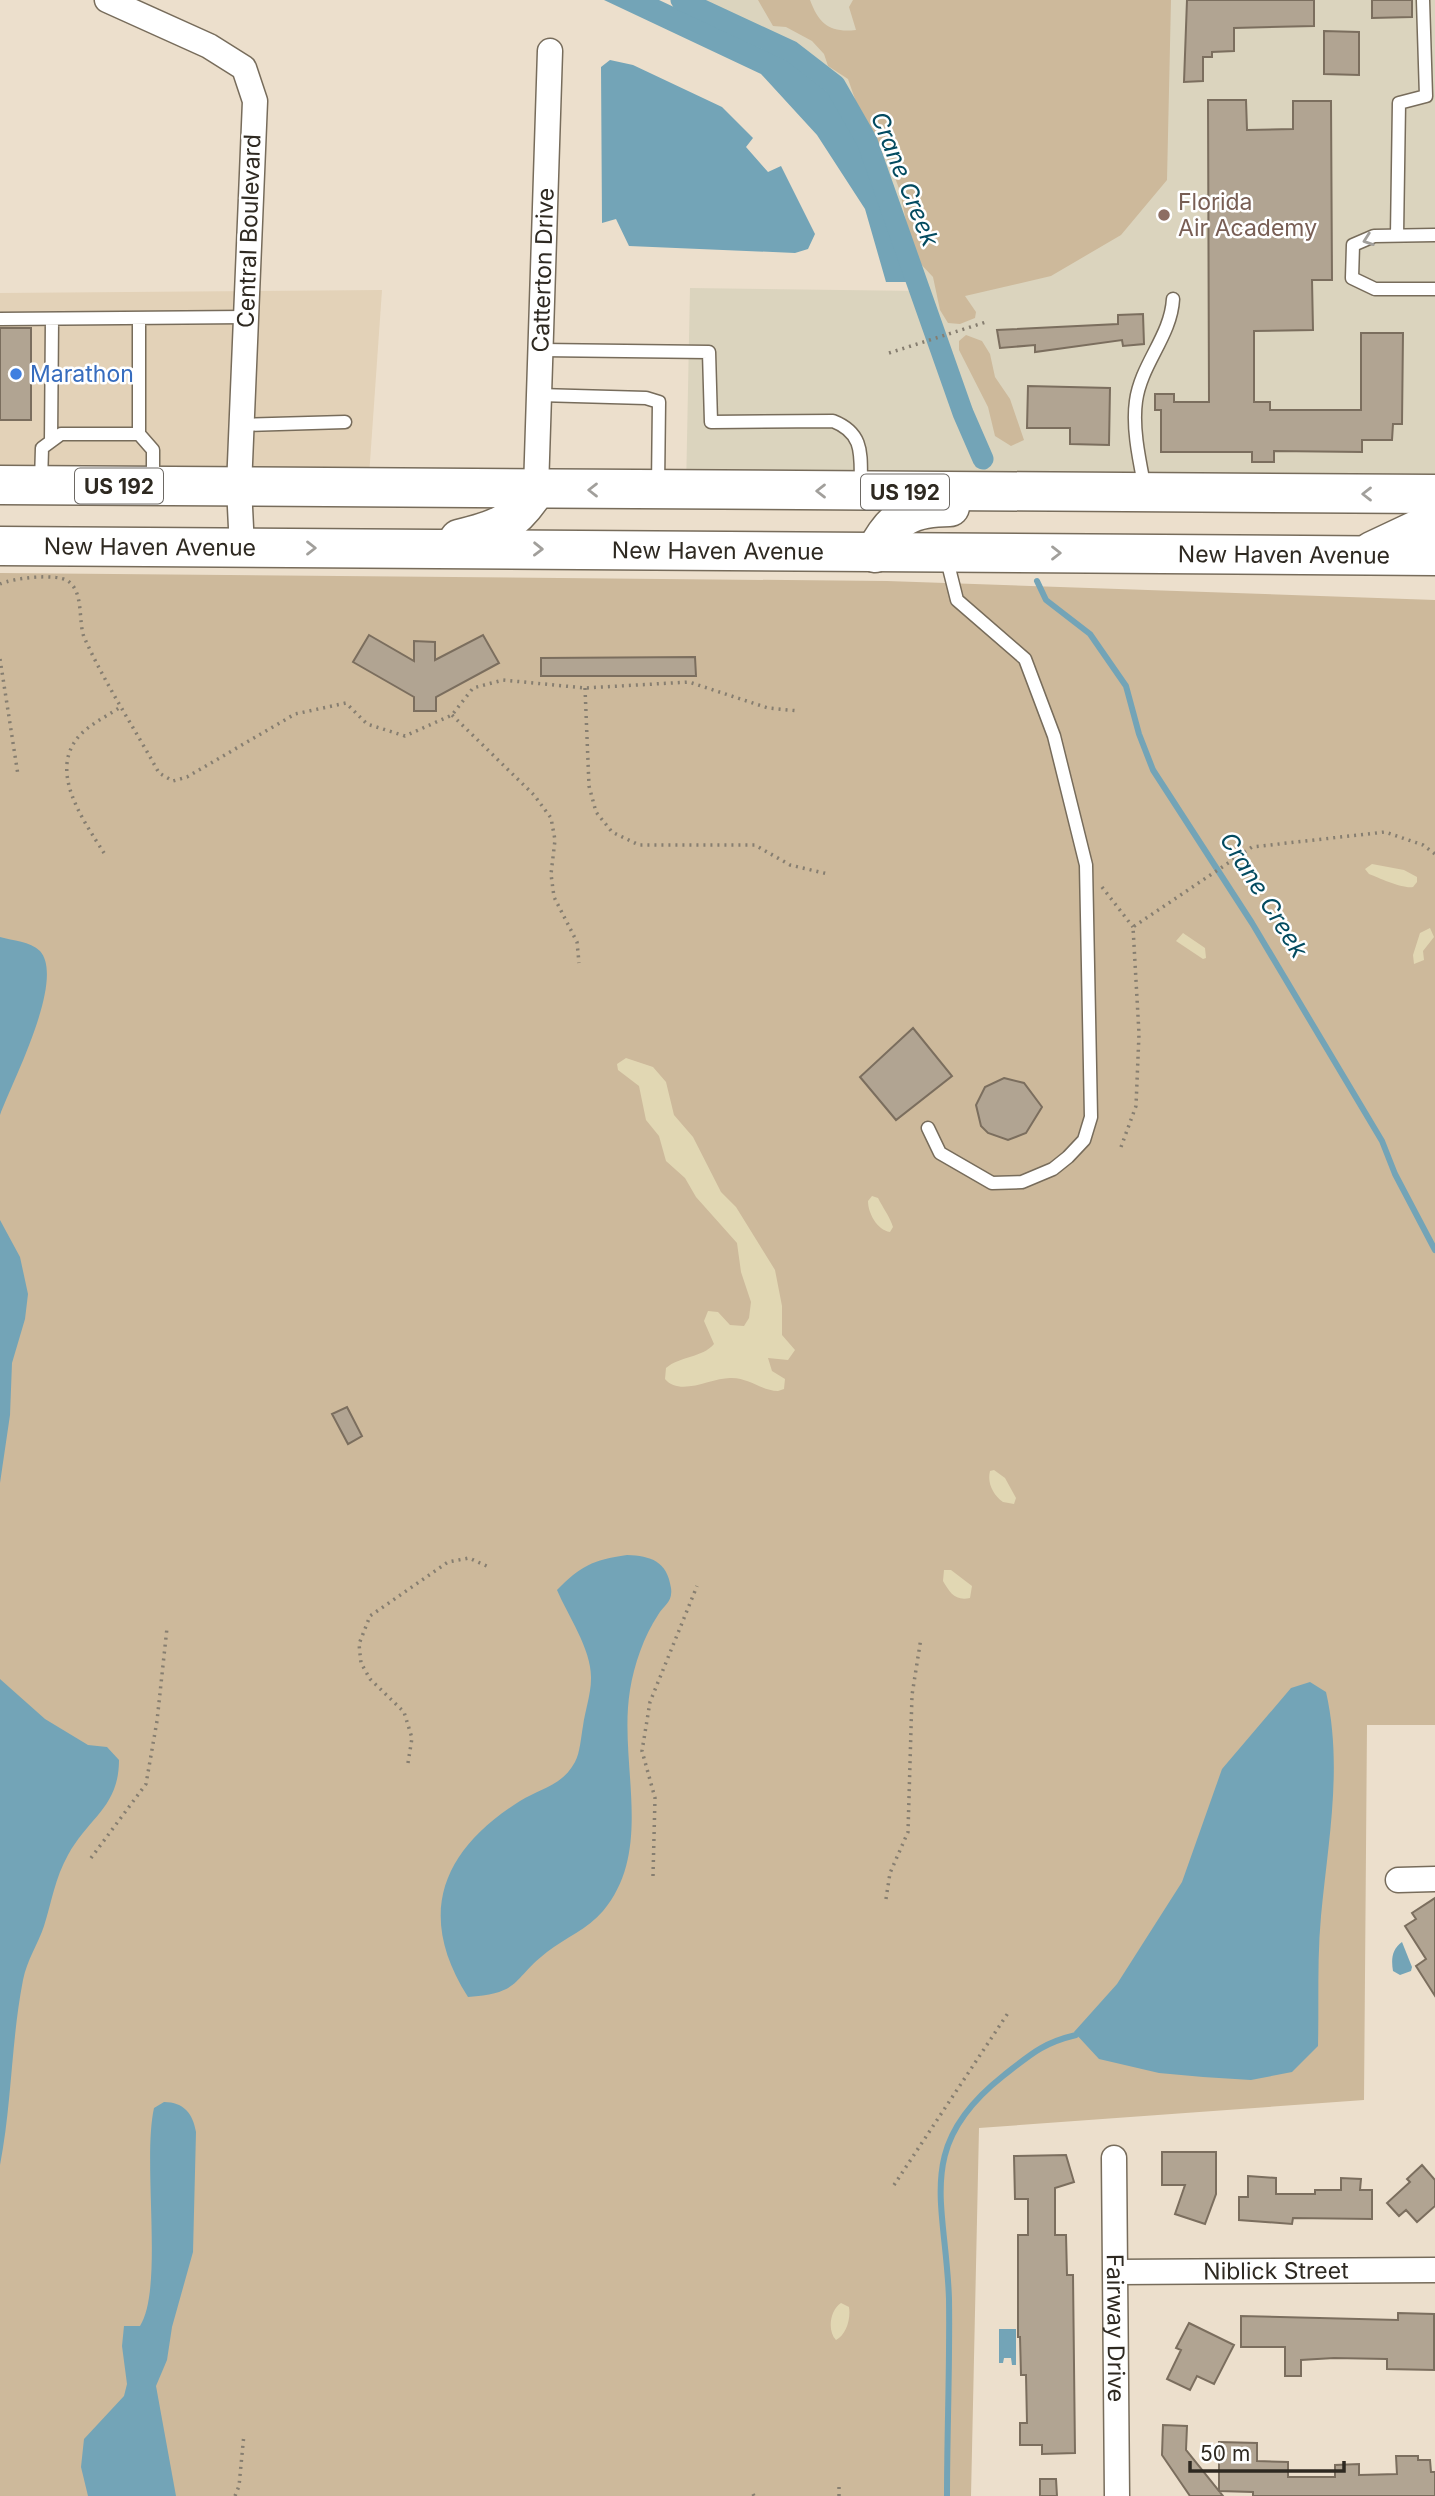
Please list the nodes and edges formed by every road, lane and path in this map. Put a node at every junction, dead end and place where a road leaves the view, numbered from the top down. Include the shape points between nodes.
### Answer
1 (107, 0) edge
2 (1423, 0) edge
3 (550, 51) dead end
4 (1396, 235) junction
5 (1435, 235) edge
6 (1435, 289) edge
7 (1172, 299) dead end
8 (246, 317) junction
9 (52, 318) junction
10 (139, 318) junction
11 (0, 319) edge
12 (986, 322) dead end
13 (541, 350) junction
14 (889, 353) dead end
15 (539, 395) junction
16 (345, 422) dead end
17 (241, 425) junction
18 (139, 434) junction
19 (51, 441) junction
20 (0, 485) edge
21 (41, 485) junction
22 (153, 486) junction
23 (239, 487) junction
24 (536, 489) junction
25 (658, 490) junction
26 (861, 492) junction
27 (1146, 493) junction
28 (1185, 493) junction
29 (1435, 494) edge
30 (1435, 517) edge
31 (0, 547) edge
32 (242, 548) junction
33 (423, 548) junction
34 (875, 553) junction
35 (946, 553) junction
36 (1364, 555) junction
37 (1435, 556) edge
38 (0, 584) edge
39 (0, 659) edge
40 (585, 688) junction
41 (122, 706) junction
42 (799, 711) dead end
43 (453, 715) junction
44 (18, 775) dead end
45 (104, 853) dead end
46 (1435, 854) edge
47 (1086, 864) junction
48 (828, 874) dead end
49 (1133, 927) junction
50 (579, 964) dead end
51 (928, 1128) dead end
52 (1121, 1147) dead end
53 (491, 1568) dead end
54 (697, 1586) dead end
55 (167, 1628) dead end
56 (921, 1638) dead end
57 (408, 1763) dead end
58 (91, 1858) dead end
59 (653, 1876) dead end
60 (1398, 1880) dead end
61 (1435, 1880) edge
62 (886, 1899) dead end
63 (1008, 2012) dead end
64 (1114, 2158) dead end
65 (894, 2185) dead end
66 (1435, 2270) edge
67 (1116, 2272) junction
68 (244, 2434) dead end
69 (839, 2483) dead end
70 (235, 2496) edge
71 (839, 2496) edge
72 (1118, 2496) edge

1 - 8 street, Central Boulevard via 209,46 244,68 254,101
2 - 4 lane via 1426,96 1399,103
3 - 13 street, Catterton Drive
4 - 5 lane
4 -> 6 lane via 1374,236 1353,245 1352,278 1375,289
7 - 27 lane via 1172,319 1136,400
8 - 10 lane
8 - 17 street, Central Boulevard
9 - 10 lane
9 - 11 lane
9 - 19 lane
10 - 18 lane
12 - 14 path
13 - 15 street, Catterton Drive
13 - 26 lane via 709,352 711,422 833,421 848,427 857,438
15 - 24 street, Catterton Drive
15 - 25 lane via 659,402
16 - 17 lane
17 - 23 street, Central Boulevard
18 - 19 lane via 61,434
18 - 22 lane via 152,450
19 - 21 lane via 42,448
20 - 21 main road, US 192
21 - 22 main road, US 192
22 - 23 main road, US 192
23 - 24 main road, US 192
23 - 32 street, Central Boulevard
25 -> 24 main road, US 192
24 - 33 main road via 522,512 501,528
26 -> 25 main road, US 192
26 - 27 main road, US 192
27 - 28 main road, US 192
29 -> 28 main road, US 192
28 - 34 main road via 1109,509 920,509 887,529
30 - 36 main road
31 - 32 main road, New Haven Avenue
32 -> 33 main road, New Haven Avenue
33 -> 34 main road, New Haven Avenue
34 - 35 main road, New Haven Avenue
35 -> 36 main road, New Haven Avenue
35 - 47 lane via 957,600 1026,659 1055,736
36 - 37 main road, New Haven Avenue
38 - 41 path via 12,579 68,581 76,592 83,635
39 - 44 path
40 - 42 path via 689,682 768,708
40 - 43 path via 503,680 473,688
40 - 48 path via 589,786 596,812 612,832 639,845 755,845 790,864
41 - 43 path via 159,773 173,781 187,778 295,714 346,703 368,724 405,736
41 - 45 path via 80,734 68,759 74,804
43 - 50 path via 534,794 551,818 554,897 577,942
46 - 49 path via 1385,832 1252,847
47 - 49 path
47 - 51 lane via 1091,1117 1084,1140 1053,1169 1022,1182 992,1183 940,1153
49 - 52 path via 1139,1034 1136,1106
53 - 57 path via 469,1558 448,1562 370,1616 359,1644 361,1663 370,1679 404,1712 412,1738
54 - 59 path via 650,1702 642,1751 655,1798
55 - 58 path via 146,1784
56 - 62 path via 912,1695 908,1832 890,1873
60 - 61 street
63 - 65 path
64 - 67 street, Fairway Drive
66 - 67 street, Niblick Street
67 - 72 street, Fairway Drive
68 - 70 path
69 - 71 path

